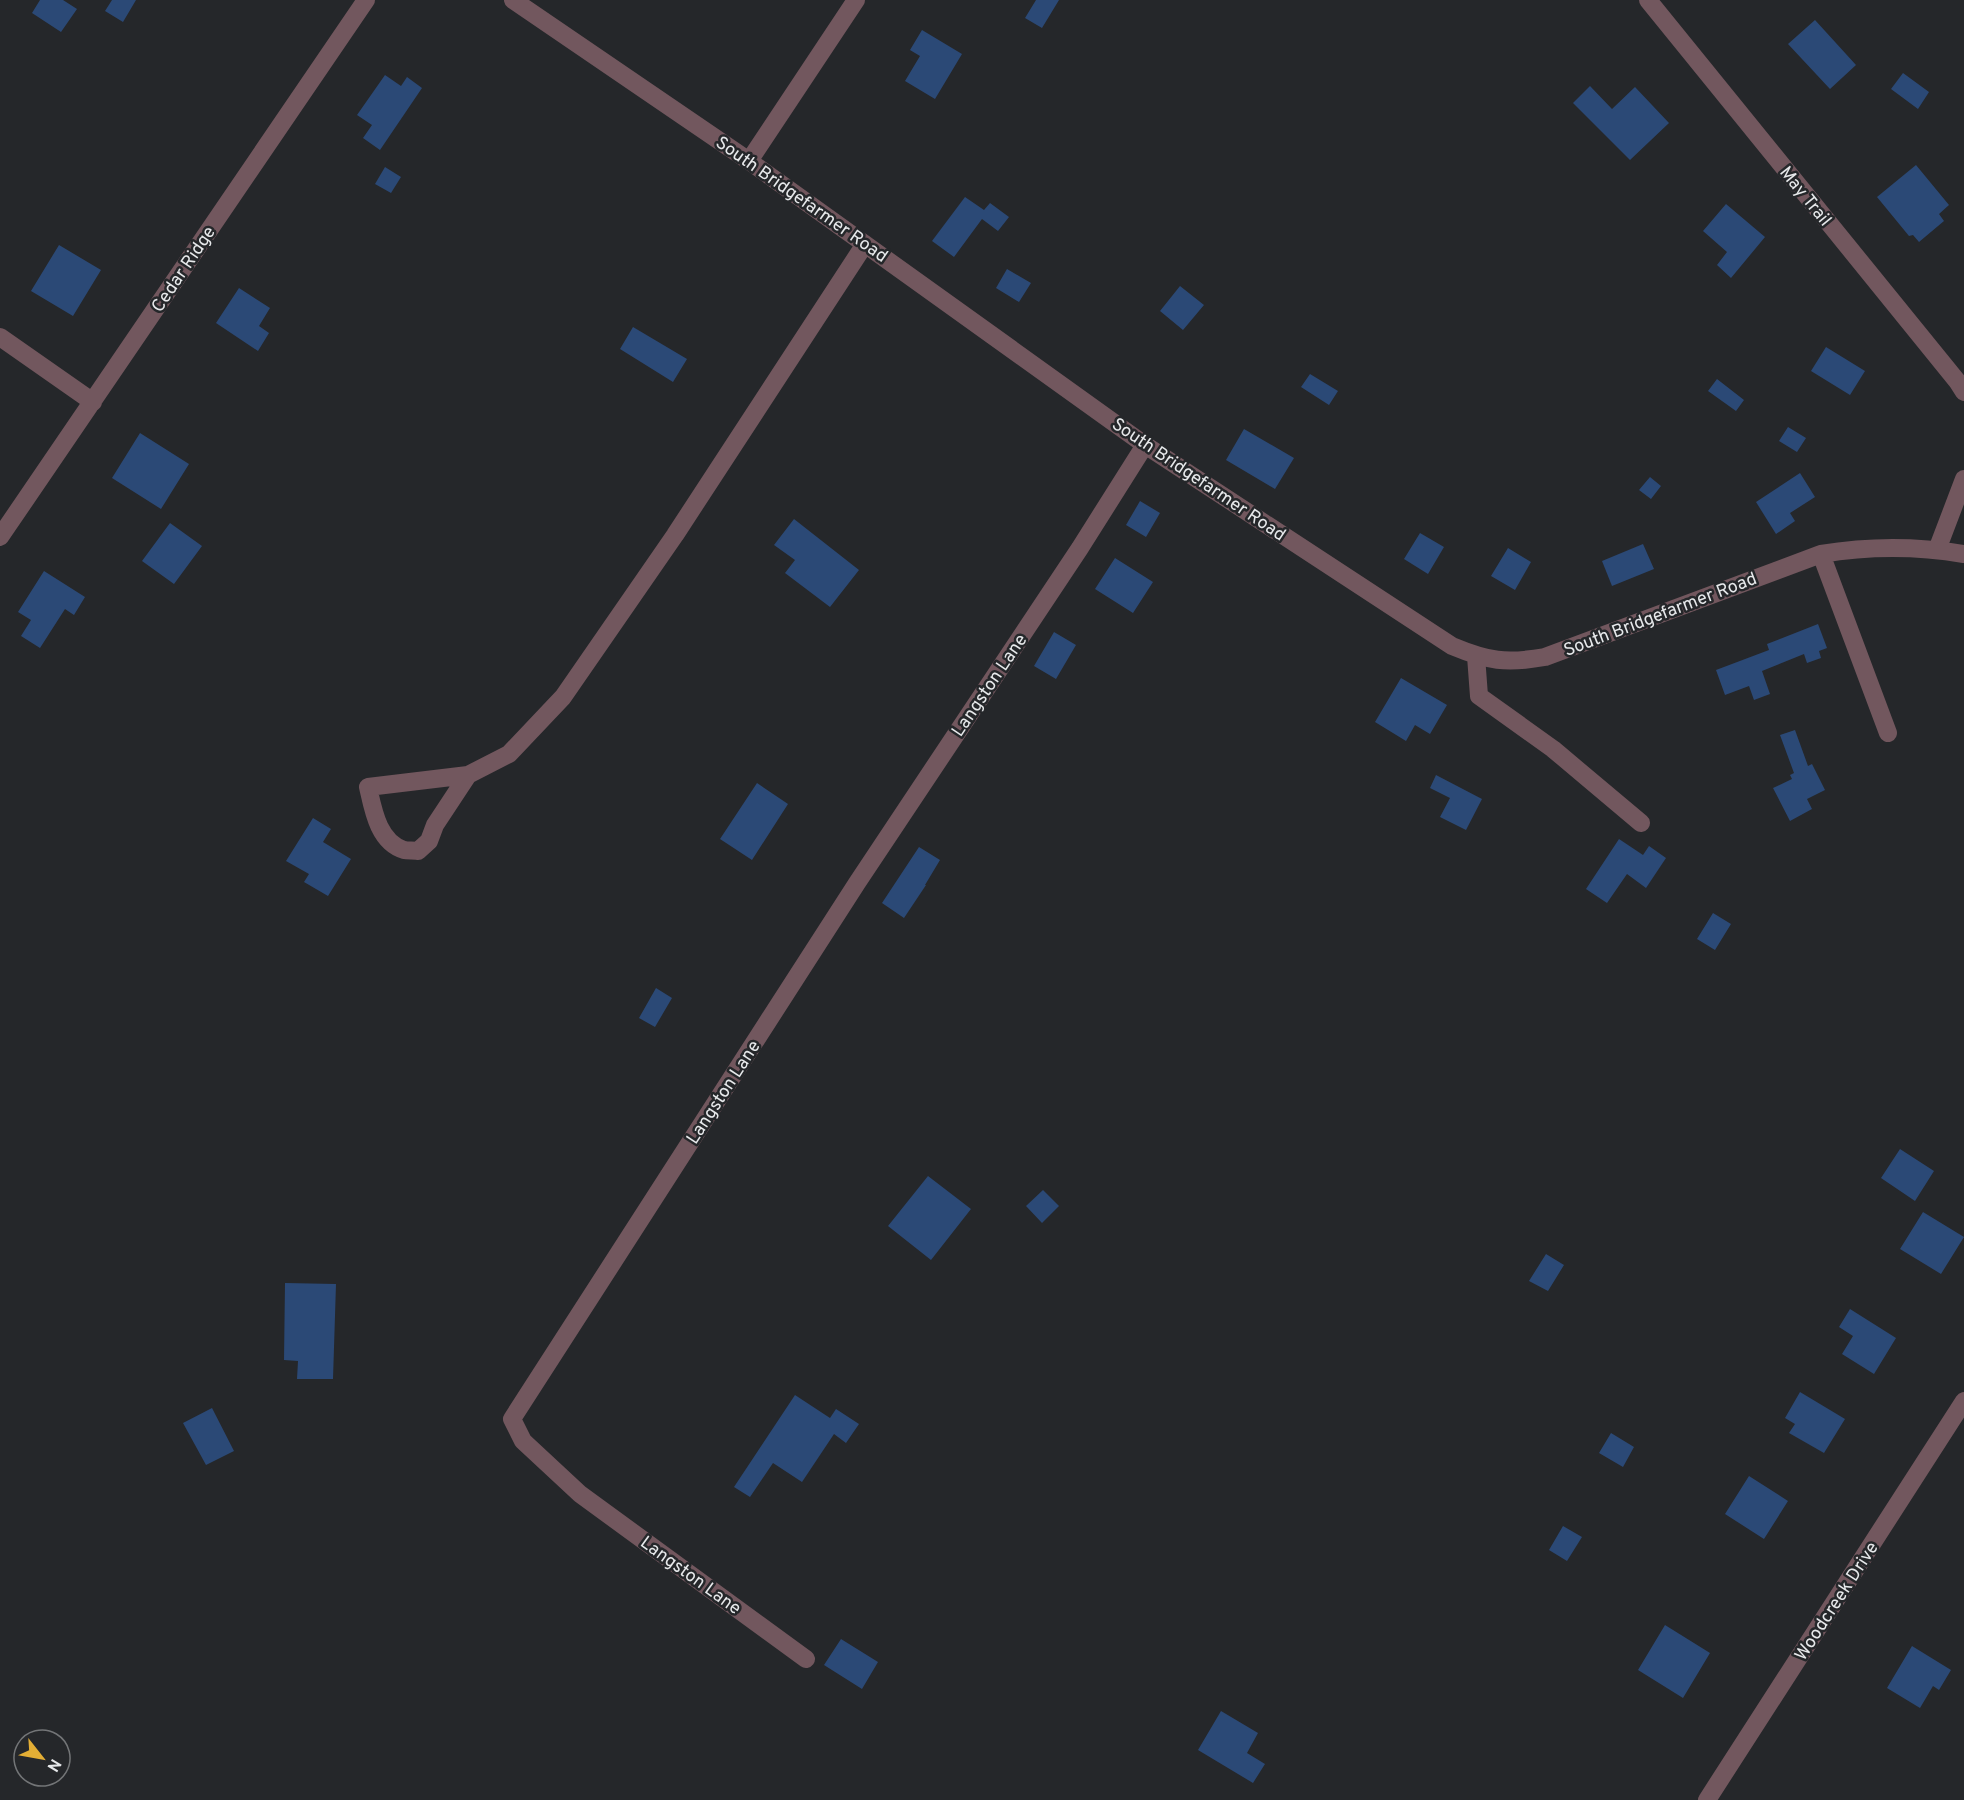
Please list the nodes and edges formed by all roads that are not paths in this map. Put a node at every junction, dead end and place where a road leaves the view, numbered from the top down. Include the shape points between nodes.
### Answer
1 (366, 0) edge
2 (513, 0) edge
3 (856, 0) edge
4 (1648, 0) edge
5 (749, 161) junction
6 (865, 244) junction
7 (0, 337) edge
8 (1964, 392) edge
9 (93, 402) junction
10 (1145, 445) junction
11 (1964, 479) edge
12 (0, 537) edge
13 (1937, 550) junction
14 (1821, 554) junction
15 (1964, 554) edge
16 (1476, 656) junction
17 (1888, 733) dead end
18 (468, 775) junction
19 (1641, 823) dead end
20 (1964, 1401) edge
21 (806, 1659) dead end
22 (1707, 1800) edge

1 - 9 street, Cedar Ridge
2 - 5 street, South Bridgefarmer Road
3 - 5 street
4 - 8 street, May Trail
5 - 6 street, South Bridgefarmer Road
6 - 10 street, South Bridgefarmer Road
6 - 18 street via 675,535 563,697 509,754
7 - 9 street
9 - 12 street, Cedar Ridge
10 - 16 street, South Bridgefarmer Road via 1452,646
10 - 21 street, Langston Lane via 512,1419 523,1442 580,1494
11 - 13 street
13 - 14 street, South Bridgefarmer Road via 1908,547
13 - 15 street, South Bridgefarmer Road
14 - 16 street, South Bridgefarmer Road via 1545,657 1498,661
14 - 17 street
16 - 19 street via 1479,696 1553,749
18 - 18 street via 368,787 376,820 389,840 403,850 418,850 429,842 435,825
20 - 22 street, Woodcreek Drive

